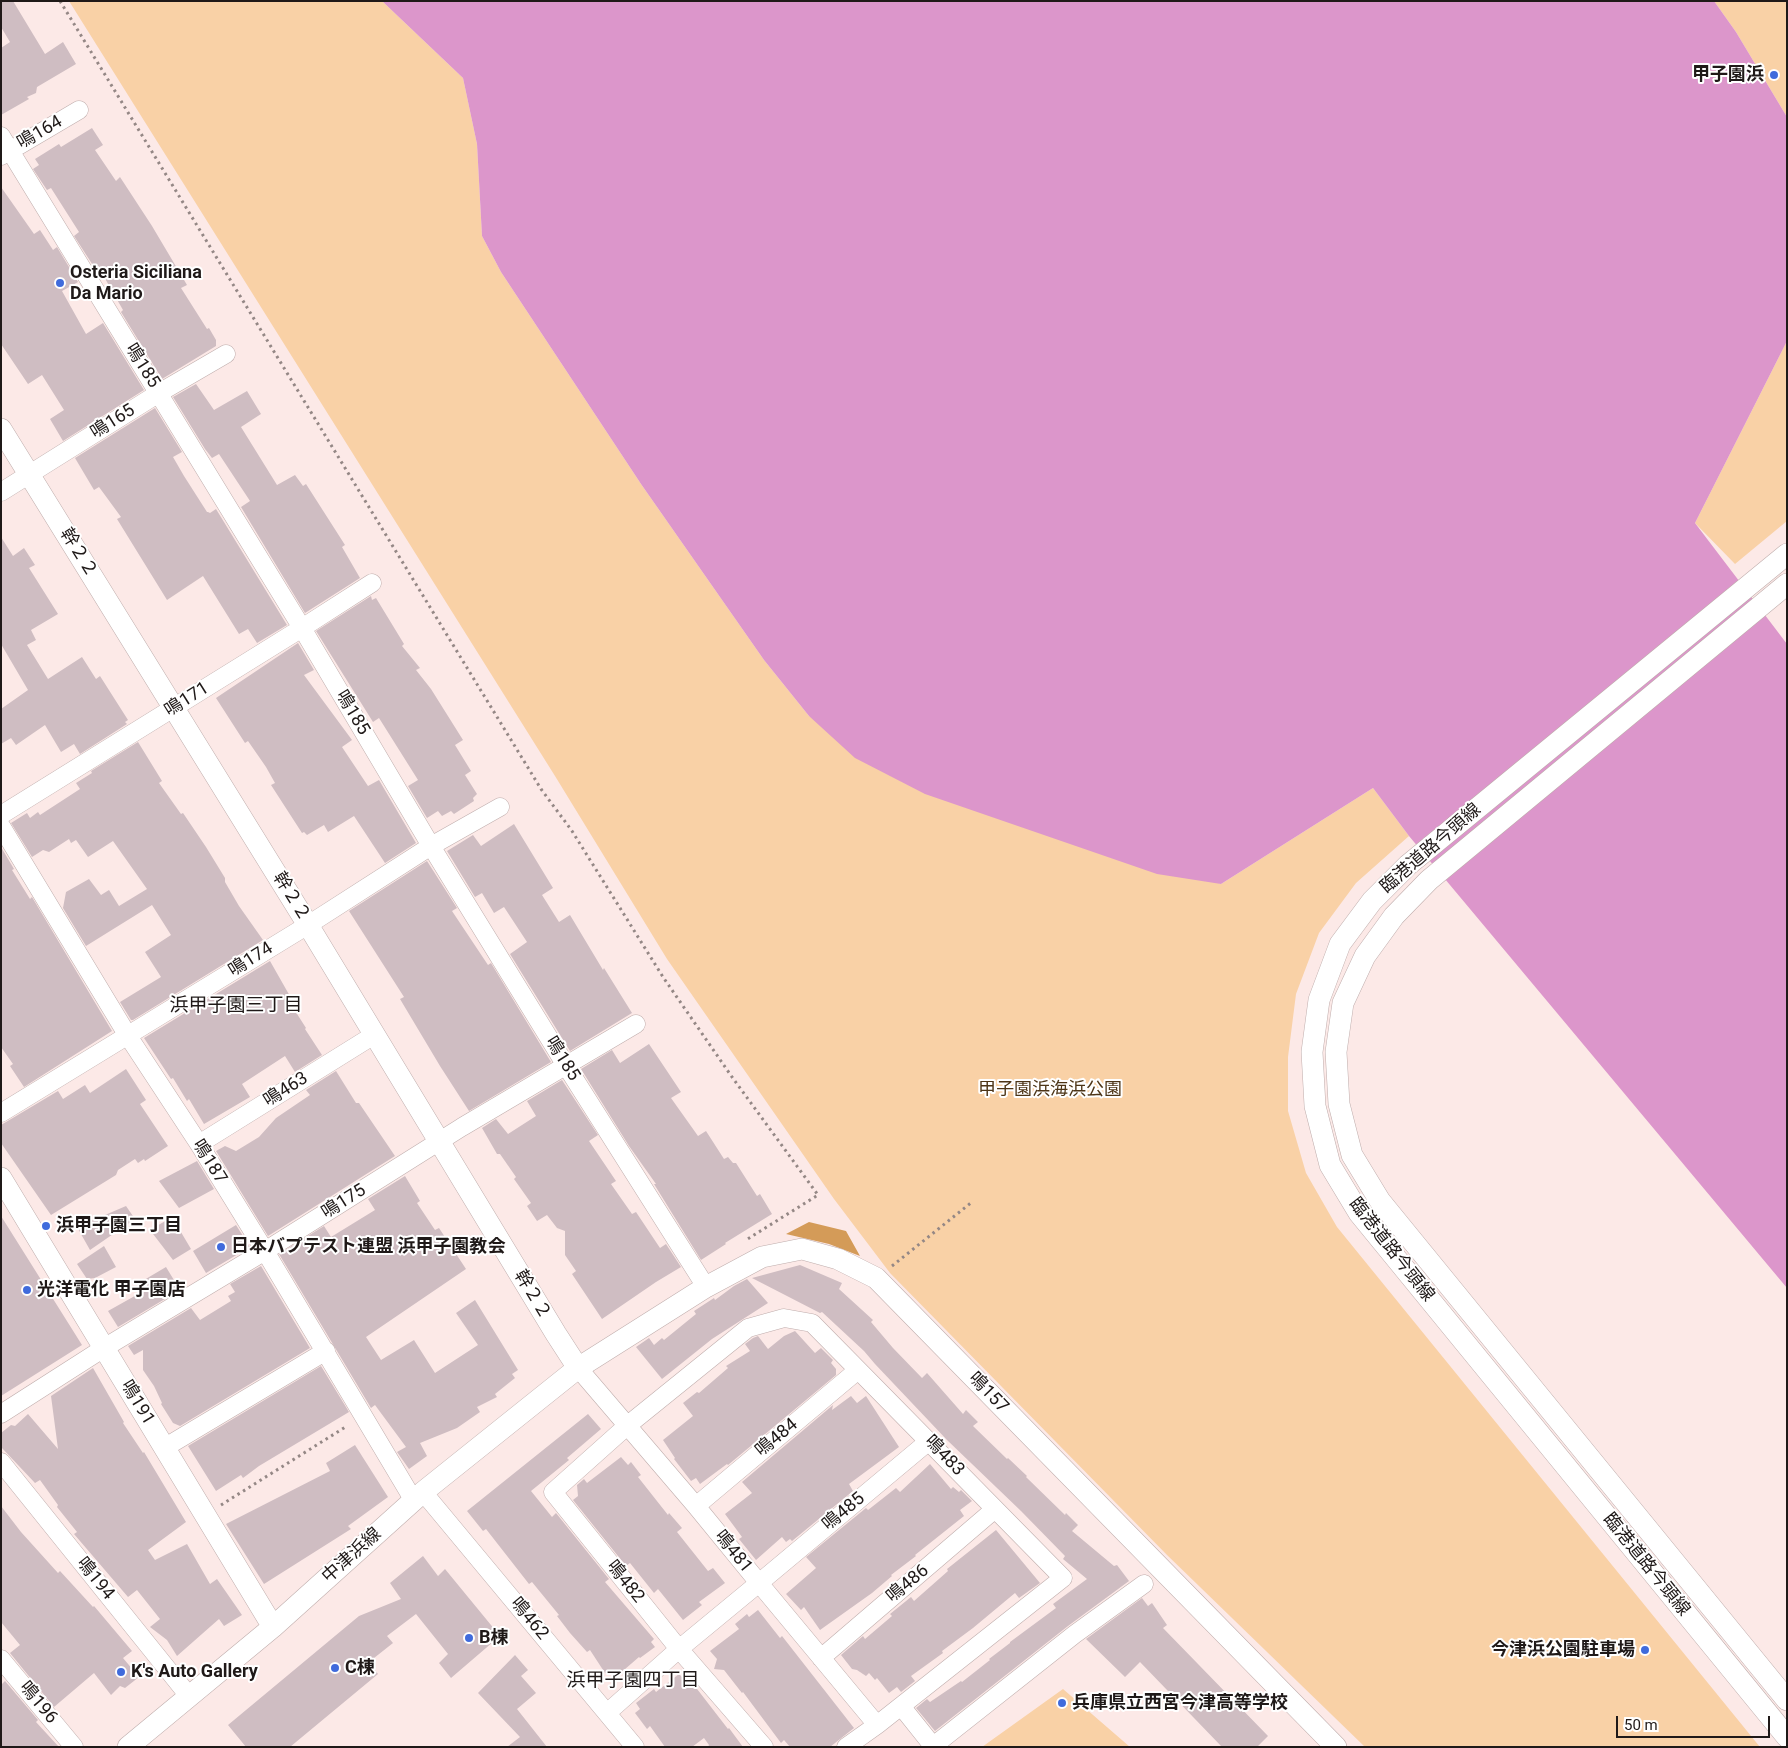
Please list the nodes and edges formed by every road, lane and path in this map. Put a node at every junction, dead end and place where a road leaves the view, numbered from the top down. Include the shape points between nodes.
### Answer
1 (60, 1) edge
2 (79, 110) dead end
3 (4, 147) edge
4 (226, 354) dead end
5 (159, 393) junction
6 (1, 429) edge
7 (30, 475) junction
8 (1, 492) edge
9 (1787, 554) edge
10 (372, 583) dead end
11 (1787, 584) edge
12 (302, 628) junction
13 (174, 708) junction
14 (500, 807) dead end
15 (1, 815) edge
16 (1, 826) edge
17 (431, 846) junction
18 (308, 925) junction
19 (636, 1024) dead end
20 (374, 1035) junction
21 (128, 1036) junction
22 (565, 1064) junction
23 (1, 1113) edge
24 (440, 1142) junction
25 (199, 1144) junction
26 (1, 1178) edge
27 (972, 1202) dead end
28 (745, 1240) dead end
29 (265, 1251) junction
30 (876, 1278) junction
31 (706, 1287) junction
32 (104, 1348) junction
33 (326, 1351) junction
34 (578, 1368) junction
35 (858, 1370) junction
36 (1, 1414) edge
37 (362, 1416) junction
38 (628, 1425) junction
39 (929, 1441) junction
40 (164, 1448) junction
41 (1, 1462) edge
42 (419, 1496) junction
43 (696, 1506) junction
44 (996, 1509) junction
45 (205, 1515) junction
46 (759, 1584) junction
47 (1144, 1584) dead end
48 (273, 1627) junction
49 (679, 1649) junction
50 (821, 1658) junction
51 (1, 1659) edge
52 (189, 1696) junction
53 (1787, 1700) edge
54 (901, 1706) junction
55 (607, 1713) junction
56 (877, 1725) junction
57 (1787, 1737) edge
58 (932, 1746) edge
59 (74, 1747) edge
60 (128, 1747) edge
61 (635, 1747) edge
62 (764, 1747) edge
63 (846, 1747) edge
64 (1336, 1747) edge

1 - 28 path via 541,789 572,831 663,977 818,1195
2 - 3 street, 鳴164
3 - 5 street, 鳴185
4 - 5 street, 鳴165
5 - 7 street, 鳴165
5 - 12 street, 鳴185
6 - 7 street, 幹２２
7 - 8 street, 鳴165
7 - 13 street, 幹２２
9 - 57 street, 臨港道路今頭線 via 1408,865 1372,901 1340,944 1319,1000 1312,1052 1315,1106 1330,1164 1359,1214
10 - 12 street, 鳴171
11 - 53 street, 臨港道路今頭線 via 1429,880 1394,916 1365,956 1343,1003 1336,1052 1339,1104 1352,1155 1380,1201
12 - 13 street, 鳴171
12 - 17 street, 鳴185
13 - 15 street, 鳴171
13 - 18 street, 幹２２
14 - 17 street, 鳴174
16 - 21 street, 鳴187
17 - 18 street, 鳴174
17 - 22 street, 鳴185
18 - 20 street, 幹２２
18 - 21 street, 鳴174
19 - 22 street, 鳴175
20 - 24 street, 幹２２
20 - 25 street, 鳴463
21 - 23 street, 鳴174
21 - 25 street, 鳴187
22 - 24 street, 鳴175
22 - 31 street, 鳴185
24 - 29 street, 鳴175
24 - 34 street, 幹２２
25 - 29 street, 鳴187
26 - 32 street, 鳴191
27 - 30 path
29 - 32 street, 鳴175
29 - 33 street, 鳴187
30 - 31 street, 鳴157 via 838,1259 802,1249 762,1257
30 - 64 street, 鳴157
31 - 34 street, 鳴157
32 - 36 street, 鳴175
32 - 40 street, 鳴191
33 - 37 street, 鳴187
33 - 40 street
34 - 38 street, 鳴481
34 - 42 street, 中津浜線
35 - 38 street, 鳴483 via 812,1323 784,1318 748,1328
35 - 39 street, 鳴483
35 - 43 street, 鳴484
37 - 42 street, 鳴187
37 - 45 path
38 - 43 street, 鳴481
38 - 49 street, 鳴482 via 553,1492
39 - 44 street, 鳴483
39 - 46 street, 鳴485
40 - 45 street, 鳴191
41 - 52 street, 鳴194
42 - 48 street, 中津浜線
42 - 55 street, 鳴462
43 - 46 street, 鳴481
44 - 50 street, 鳴486
44 - 54 street, 鳴483 via 1063,1578
45 - 48 street, 鳴191
46 - 49 street, 鳴481
46 - 50 street
47 - 58 street
48 - 52 street, 中津浜線
49 - 55 street, 鳴481
49 - 62 street, 鳴482
50 - 56 street
51 - 59 street, 鳴196
52 - 60 street, 中津浜線
54 - 56 street, 鳴483
54 - 58 street
55 - 61 street, 鳴462
56 - 63 street

